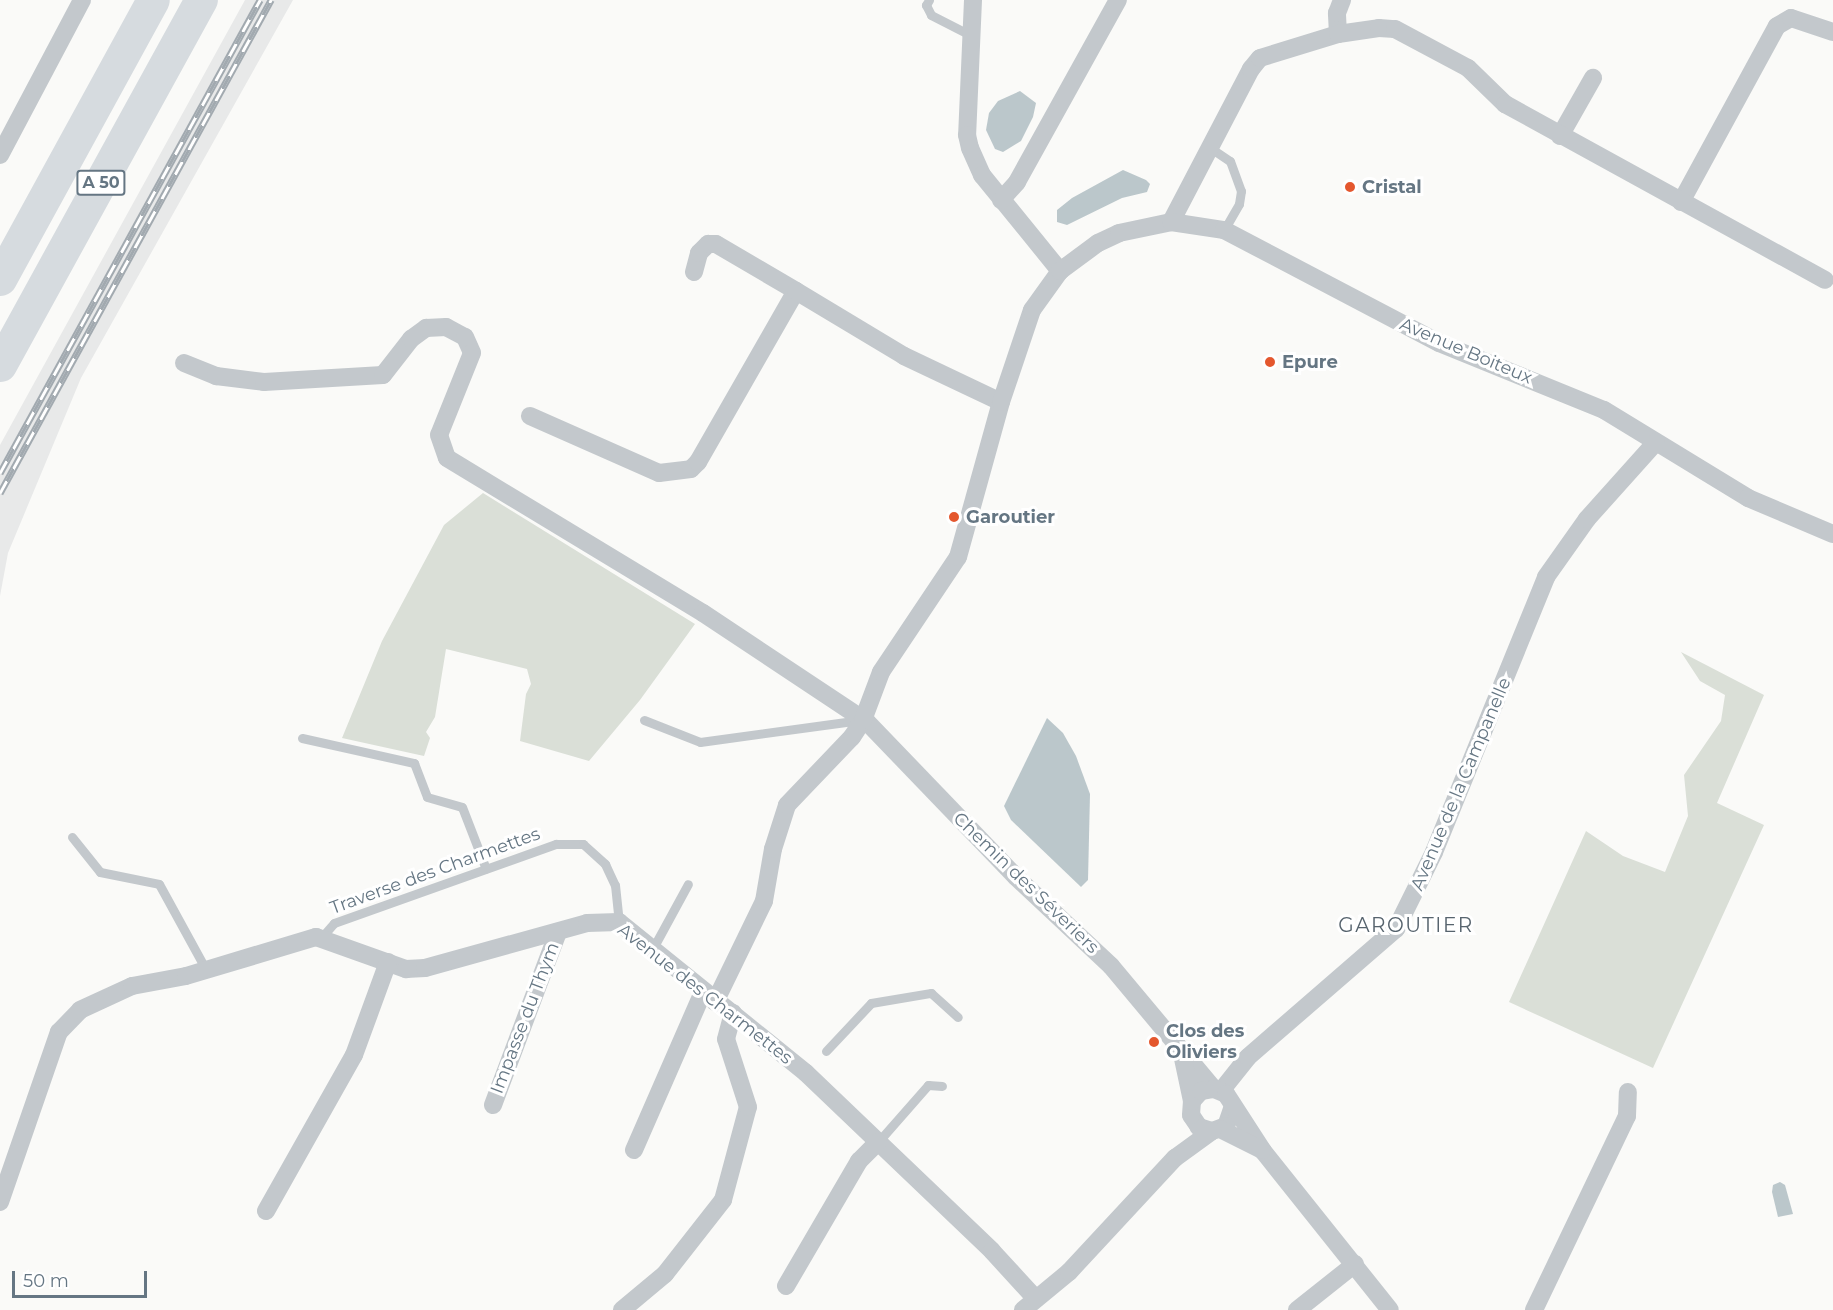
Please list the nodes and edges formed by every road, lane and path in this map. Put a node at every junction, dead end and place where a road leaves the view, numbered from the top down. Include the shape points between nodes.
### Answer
1 (82, 0) edge
2 (153, 0) edge
3 (201, 0) edge
4 (929, 0) edge
5 (973, 0) edge
6 (1118, 0) edge
7 (1342, 0) edge
8 (1833, 32) edge
9 (1338, 34) junction
10 (970, 36) junction
11 (1593, 78) dead end
12 (1560, 136) junction
13 (1209, 147) junction
14 (0, 155) edge
15 (1001, 200) junction
16 (1681, 202) junction
17 (1170, 222) junction
18 (1224, 230) junction
19 (1060, 271) junction
20 (694, 272) dead end
21 (0, 279) edge
22 (1825, 280) dead end
23 (796, 291) junction
24 (184, 363) dead end
25 (0, 365) edge
26 (1001, 402) junction
27 (531, 416) dead end
28 (1656, 442) junction
29 (1833, 534) edge
30 (644, 720) dead end
31 (863, 720) junction
32 (303, 738) dead end
33 (72, 837) dead end
34 (486, 869) junction
35 (688, 884) dead end
36 (619, 922) junction
37 (558, 932) junction
38 (321, 938) junction
39 (652, 950) junction
40 (388, 962) junction
41 (206, 970) junction
42 (709, 997) junction
43 (733, 1013) junction
44 (958, 1017) dead end
45 (826, 1051) dead end
46 (1181, 1052) junction
47 (942, 1086) dead end
48 (1218, 1090) junction
49 (1628, 1092) dead end
50 (493, 1105) dead end
51 (1233, 1106) junction
52 (1192, 1108) junction
53 (1216, 1130) junction
54 (878, 1142) junction
55 (634, 1150) dead end
56 (1263, 1151) junction
57 (1175, 1158) junction
58 (0, 1202) edge
59 (266, 1211) dead end
60 (1355, 1264) junction
61 (786, 1286) dead end
62 (1030, 1305) edge
63 (622, 1310) edge
64 (1297, 1310) edge
65 (1390, 1310) edge
66 (1534, 1310) edge

1 - 14 street
2 - 21 highway, A 50
3 - 25 highway, A 50
4 - 10 lane via 926,4 931,15
5 - 10 street
6 - 15 street via 1017,182
7 - 9 street via 1337,14
8 - 16 street via 1791,18 1777,26
9 - 12 street via 1395,29 1467,68 1505,104
9 - 13 street via 1260,58
10 - 15 street via 967,135 975,163
11 - 12 street
12 - 16 street
13 - 17 street
13 - 18 lane via 1230,161 1241,191 1239,204
15 - 19 street
16 - 22 street
17 - 18 street, Avenue Boiteux
17 - 19 street, Avenue Boiteux via 1119,233
18 - 28 street, Avenue Boiteux via 1439,344 1574,395 1640,429
19 - 26 street, Avenue Boiteux via 1032,310
20 - 23 street via 699,253 708,244 716,244
23 - 26 street via 904,356
23 - 27 street via 691,469 660,473
24 - 31 street, Chemin des Séveriers via 216,376 264,382 383,375 411,339 426,327 457,332 471,344 472,353 439,435 447,458 703,613
26 - 31 street, Avenue Boiteux via 958,557 881,672
28 - 29 street, Avenue Boiteux via 1748,498
28 - 48 street, Avenue de la Campanelle via 1587,519 1546,577 1434,852 1396,929 1248,1057
30 - 31 lane via 700,742
31 - 42 street, Avenue Boiteux via 852,737 787,805 773,849 764,901
31 - 46 street, Chemin des Séveriers via 1016,877 1111,966
32 - 34 lane via 414,763 427,797 462,807
33 - 41 lane via 100,872 159,884
34 - 36 lane, Traverse des Charmettes via 556,844 583,844 605,864 612,877
34 - 38 lane, Traverse des Charmettes via 334,923
35 - 39 lane
36 - 37 street, Avenue des Charmettes via 587,923
36 - 39 street, Avenue des Charmettes
37 - 40 street, Avenue des Charmettes via 425,968 406,969
37 - 50 street, Impasse du Thym
38 - 40 street, Avenue des Charmettes
38 - 41 street, Avenue des Charmettes via 304,939
39 - 42 street, Avenue des Charmettes
40 - 59 street via 354,1054
41 - 58 street, Avenue des Charmettes via 132,986 81,1010 62,1027 37,1088
42 - 43 street, Avenue des Charmettes
42 - 55 street, Avenue Boiteux
43 - 54 street, Avenue des Charmettes via 806,1073
43 - 63 street via 726,1039 748,1107 723,1200 665,1274
44 - 45 lane via 931,993 871,1003
46 - 48 street, Chemin des Séveriers
46 - 52 street, Chemin des Séveriers
47 - 54 lane via 928,1085
48 - 51 street, Chemin des Séveriers
48 - 52 street via 1201,1091
49 - 66 street via 1627,1116
51 - 53 street via 1230,1120
51 - 56 street, Chemin des Séveriers
52 - 53 street, Chemin des Séveriers via 1199,1127
52 - 57 street
53 - 56 street, Chemin des Séveriers
53 - 57 street
54 - 61 street via 859,1161
54 - 62 street, Avenue des Charmettes
56 - 60 street, Chemin des Séveriers
57 - 62 street via 1070,1272
60 - 64 street
60 - 65 street, Chemin des Séveriers

